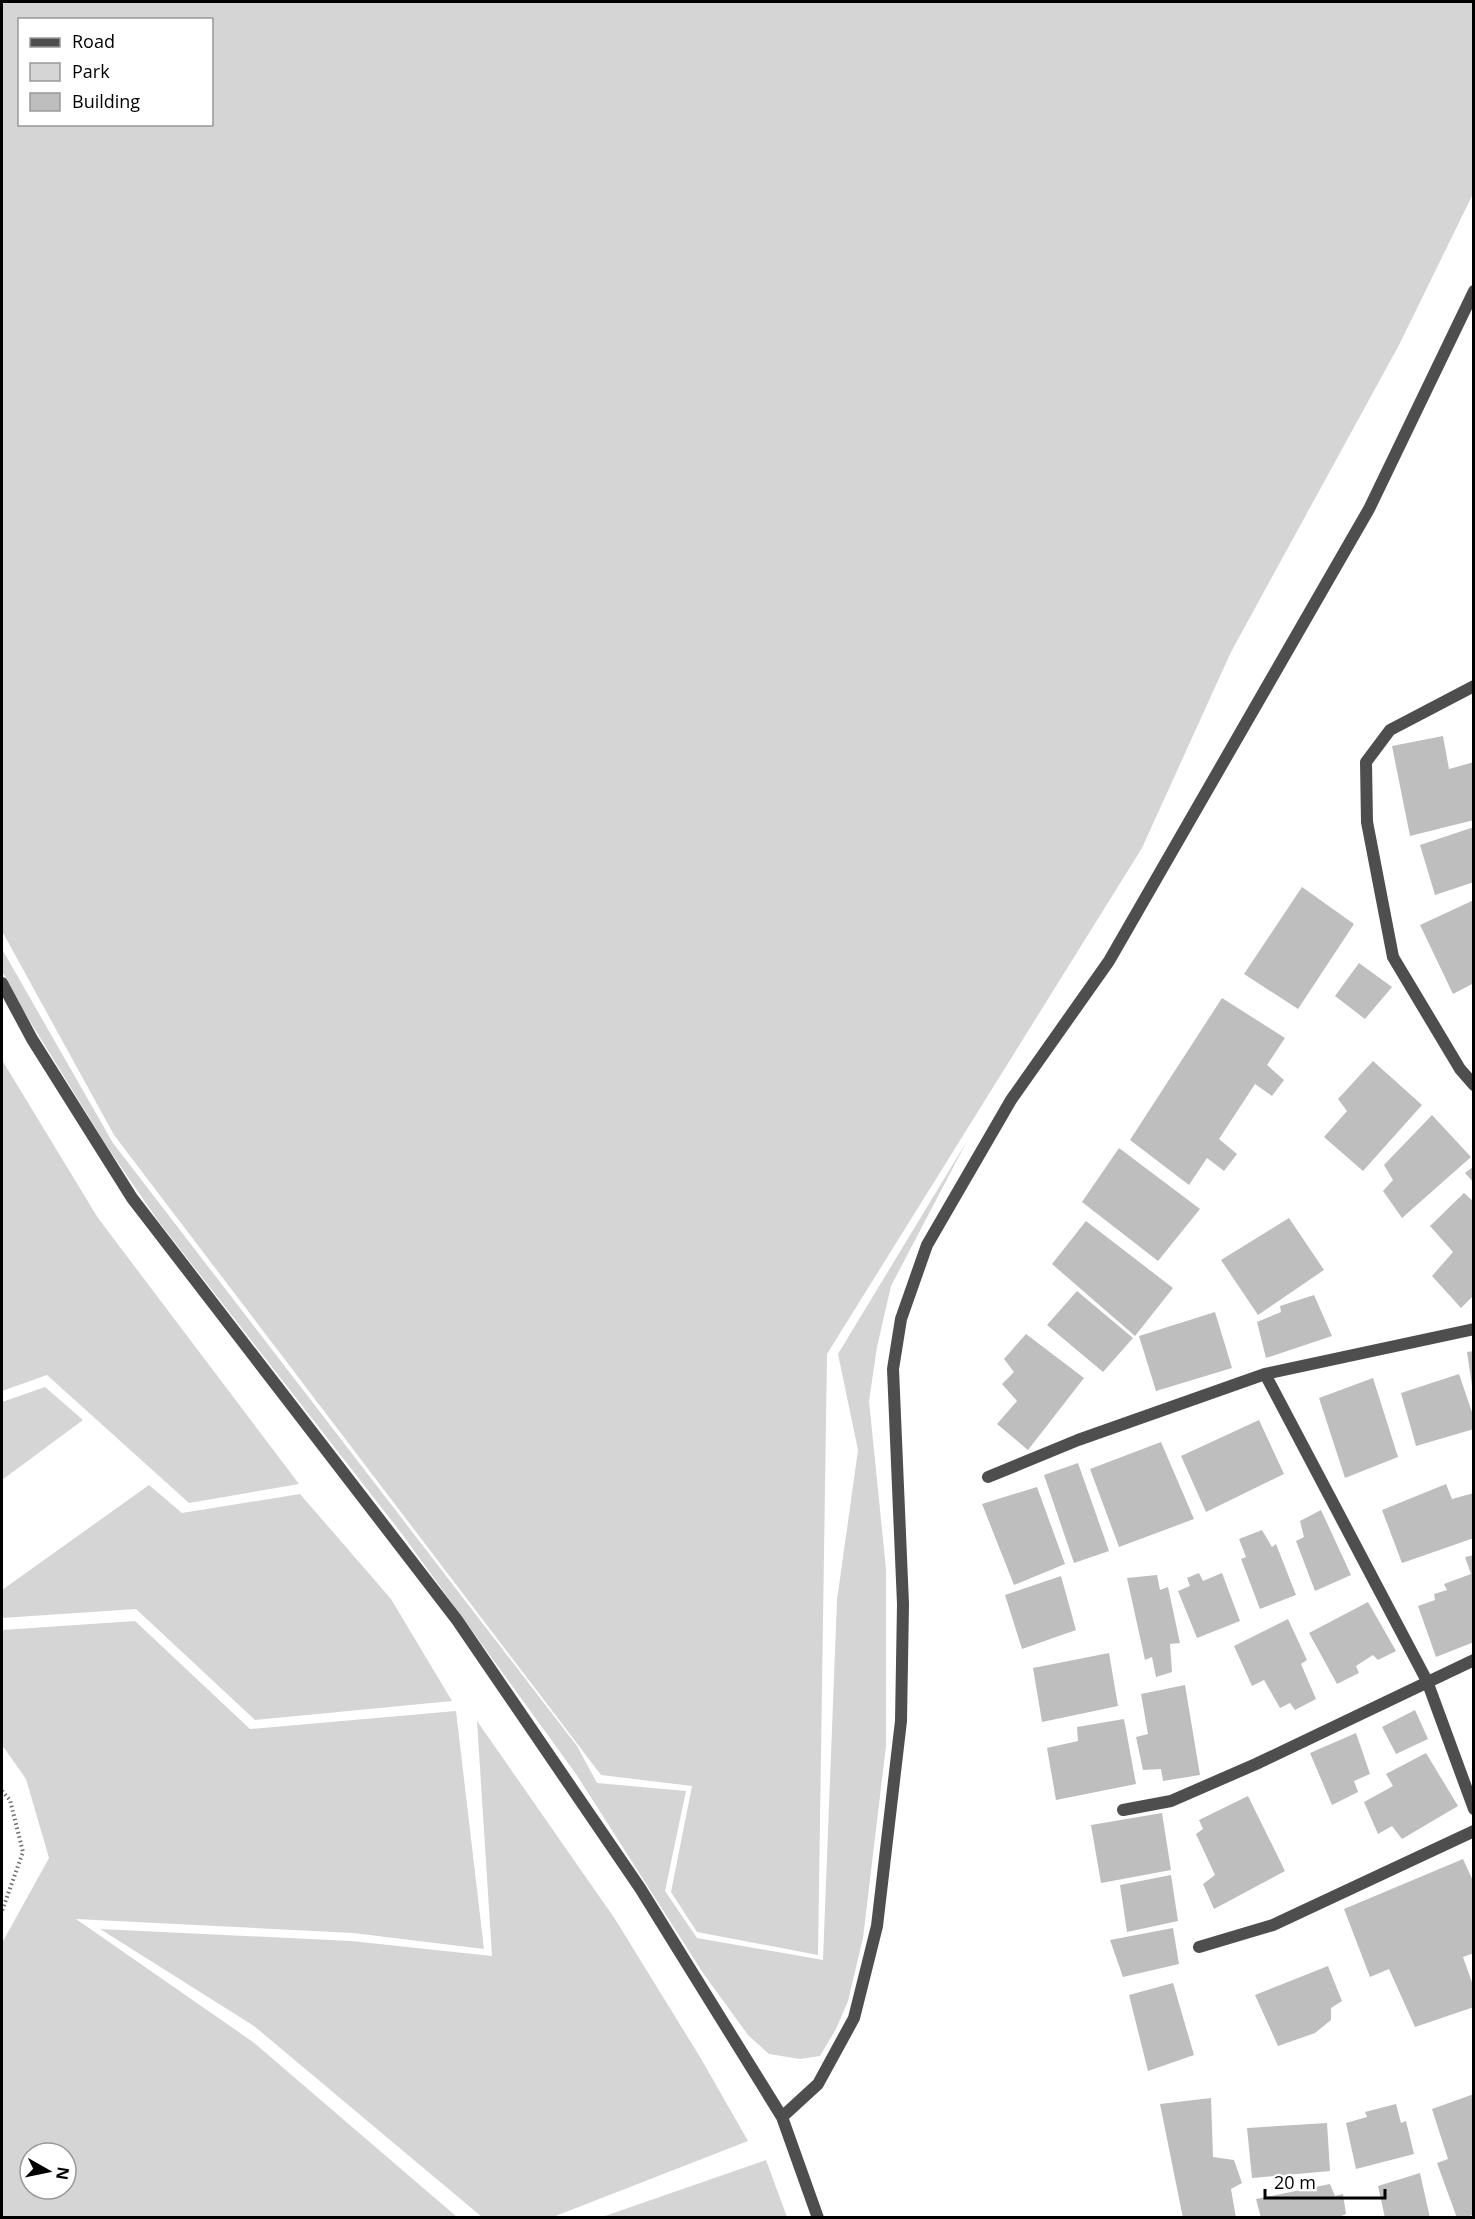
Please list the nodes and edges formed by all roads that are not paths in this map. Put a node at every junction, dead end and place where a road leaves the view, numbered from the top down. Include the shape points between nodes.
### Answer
1 (1473, 291) edge
2 (1473, 686) edge
3 (2, 983) edge
4 (1473, 1085) edge
5 (1473, 1329) edge
6 (1265, 1374) junction
7 (988, 1477) dead end
8 (1473, 1660) edge
9 (1427, 1681) junction
10 (1473, 1809) edge
11 (1123, 1810) dead end
12 (1473, 1831) edge
13 (1199, 1947) dead end
14 (782, 2117) junction
15 (818, 2217) edge

1 - 14 street via 1358,529 1109,961 1011,1100 927,1245 901,1319 893,1369 903,1604 901,1721 877,1926 854,2018 818,2084
2 - 4 street via 1389,730 1366,762 1367,822 1393,957
3 - 14 street via 32,1039 132,1198 457,1620 640,1888
5 - 6 street
6 - 7 street via 1078,1440
6 - 9 street
8 - 9 street
9 - 10 street
9 - 11 street via 1171,1801
12 - 13 street via 1273,1925
14 - 15 street

